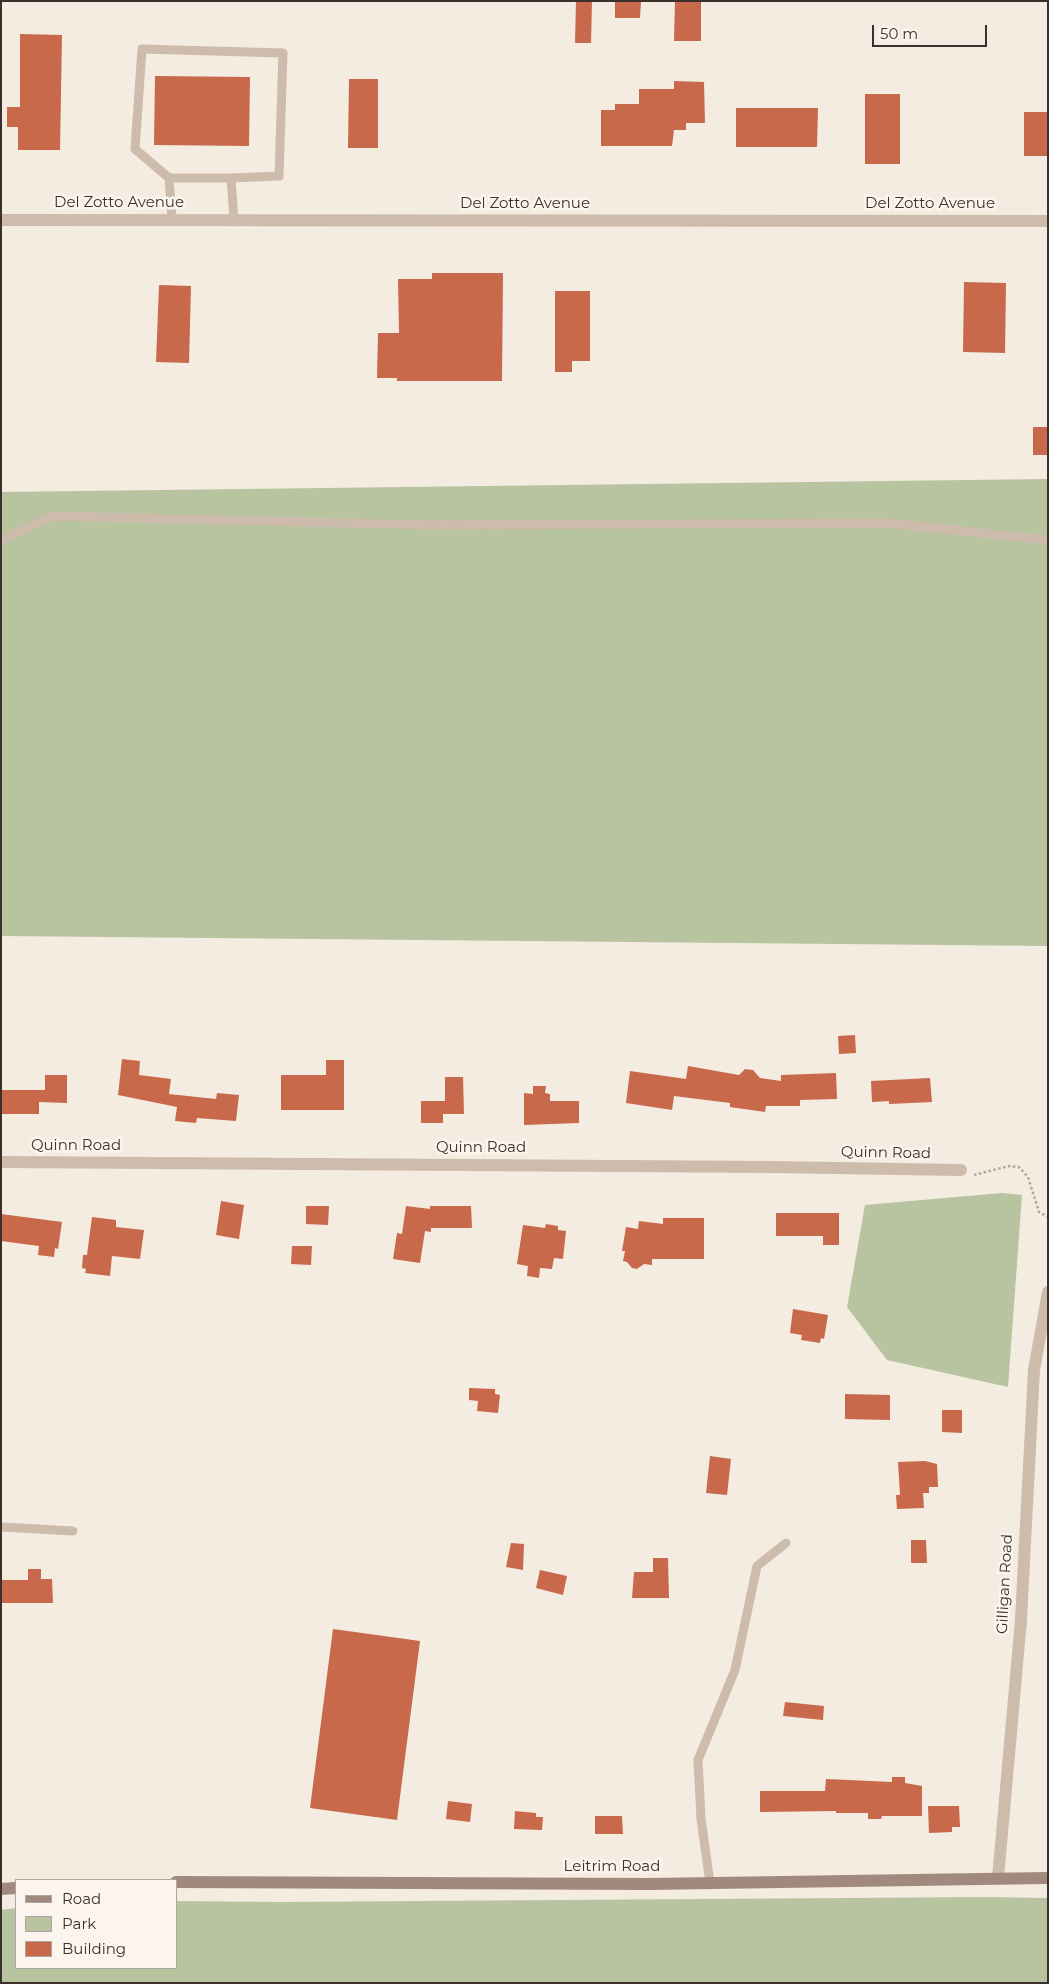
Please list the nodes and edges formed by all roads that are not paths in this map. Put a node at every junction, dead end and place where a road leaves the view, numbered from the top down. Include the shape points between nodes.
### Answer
1 (169, 178) junction
2 (231, 178) junction
3 (172, 219) junction
4 (1, 220) edge
5 (234, 220) junction
6 (1048, 221) edge
7 (1, 540) edge
8 (1048, 540) edge
9 (1, 1162) edge
10 (960, 1170) road end
11 (1048, 1292) edge
12 (1, 1527) edge
13 (73, 1531) dead end
14 (786, 1544) dead end
15 (998, 1878) junction
16 (1048, 1878) edge
17 (178, 1882) edge
18 (710, 1883) junction
19 (15, 1888) edge
20 (1, 1889) edge

1 - 2 lane
1 - 2 lane via 135,149 142,49 283,52 279,176
1 - 3 lane
2 - 5 lane
3 - 4 street, Del Zotto Avenue
3 - 5 street, Del Zotto Avenue
5 - 6 street, Del Zotto Avenue
7 - 8 lane via 53,516 431,525 887,523
9 - 10 street, Quinn Road
11 - 15 street, Gilligan Road via 1034,1370 1021,1620
12 - 13 lane
14 - 18 lane via 757,1566 735,1670 698,1760 701,1819
15 - 16 main road, Leitrim Road
15 - 18 main road, Leitrim Road
17 - 18 main road, Leitrim Road
19 - 20 main road

